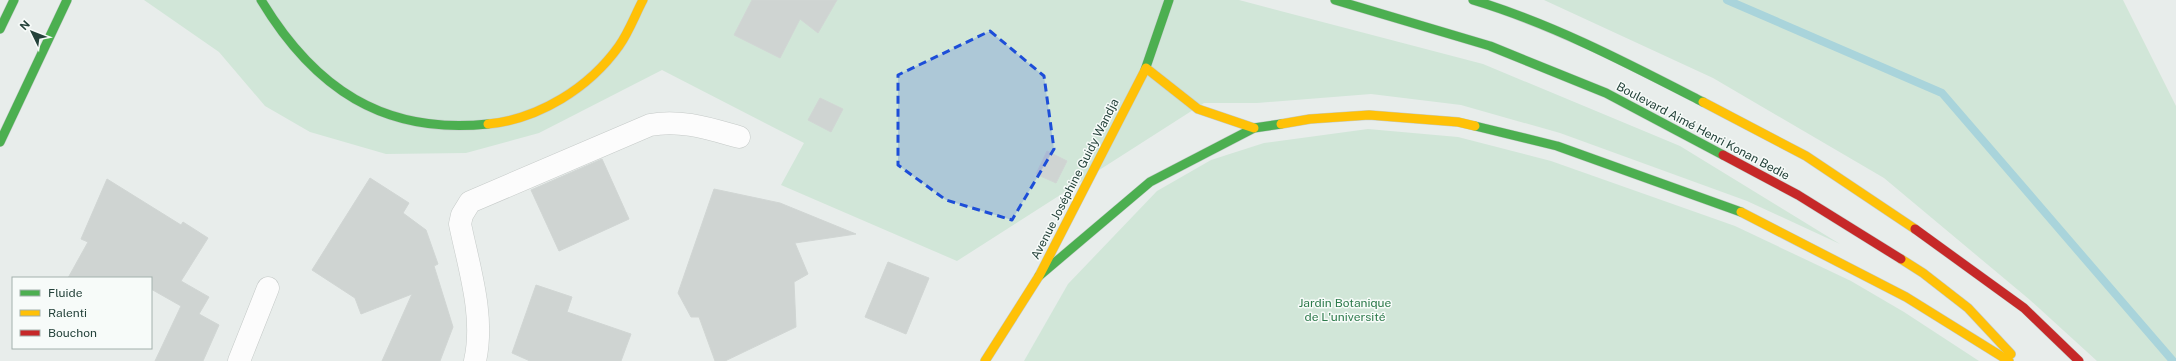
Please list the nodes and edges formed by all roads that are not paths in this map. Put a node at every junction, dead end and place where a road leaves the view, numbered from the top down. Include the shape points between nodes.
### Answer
1 (14, 0) edge
2 (67, 0) edge
3 (261, 0) edge
4 (643, 0) edge
5 (1169, 0) edge
6 (1336, 0) edge
7 (1473, 0) edge
8 (0, 29) edge
9 (1146, 68) junction
10 (1254, 128) junction
11 (739, 137) dead end
12 (0, 142) edge
13 (1040, 276) junction
14 (268, 288) dead end
15 (239, 361) edge
16 (475, 361) edge
17 (985, 361) edge
18 (2009, 361) edge
19 (2018, 361) edge
20 (2079, 361) edge

1 - 8 main road
2 - 12 main road
3 - 4 main road via 296,52 324,79 361,103 393,116 456,127 491,124 524,117 565,97 592,74 618,46
5 - 9 main road, Avenue Joséphine Guidy Wandja
6 - 19 main road, Boulevard Aimé Henri Konan Bedie via 1490,46 1606,93 1798,195 1923,274 1968,308
7 - 20 main road, Boulevard Aimé Henri Konan Bedie via 1503,9 1616,57 1806,156 1938,244 2024,308
9 - 10 main road via 1198,109
9 - 13 main road, Avenue Joséphine Guidy Wandja
10 - 13 main road via 1150,182
10 - 18 main road via 1310,119 1369,115 1458,122 1557,146 1738,211 1906,297
11 - 16 street via 682,123 665,122 650,125 470,202 460,224 478,316 478,347
13 - 17 main road, Avenue Joséphine Guidy Wandja
14 - 15 street

